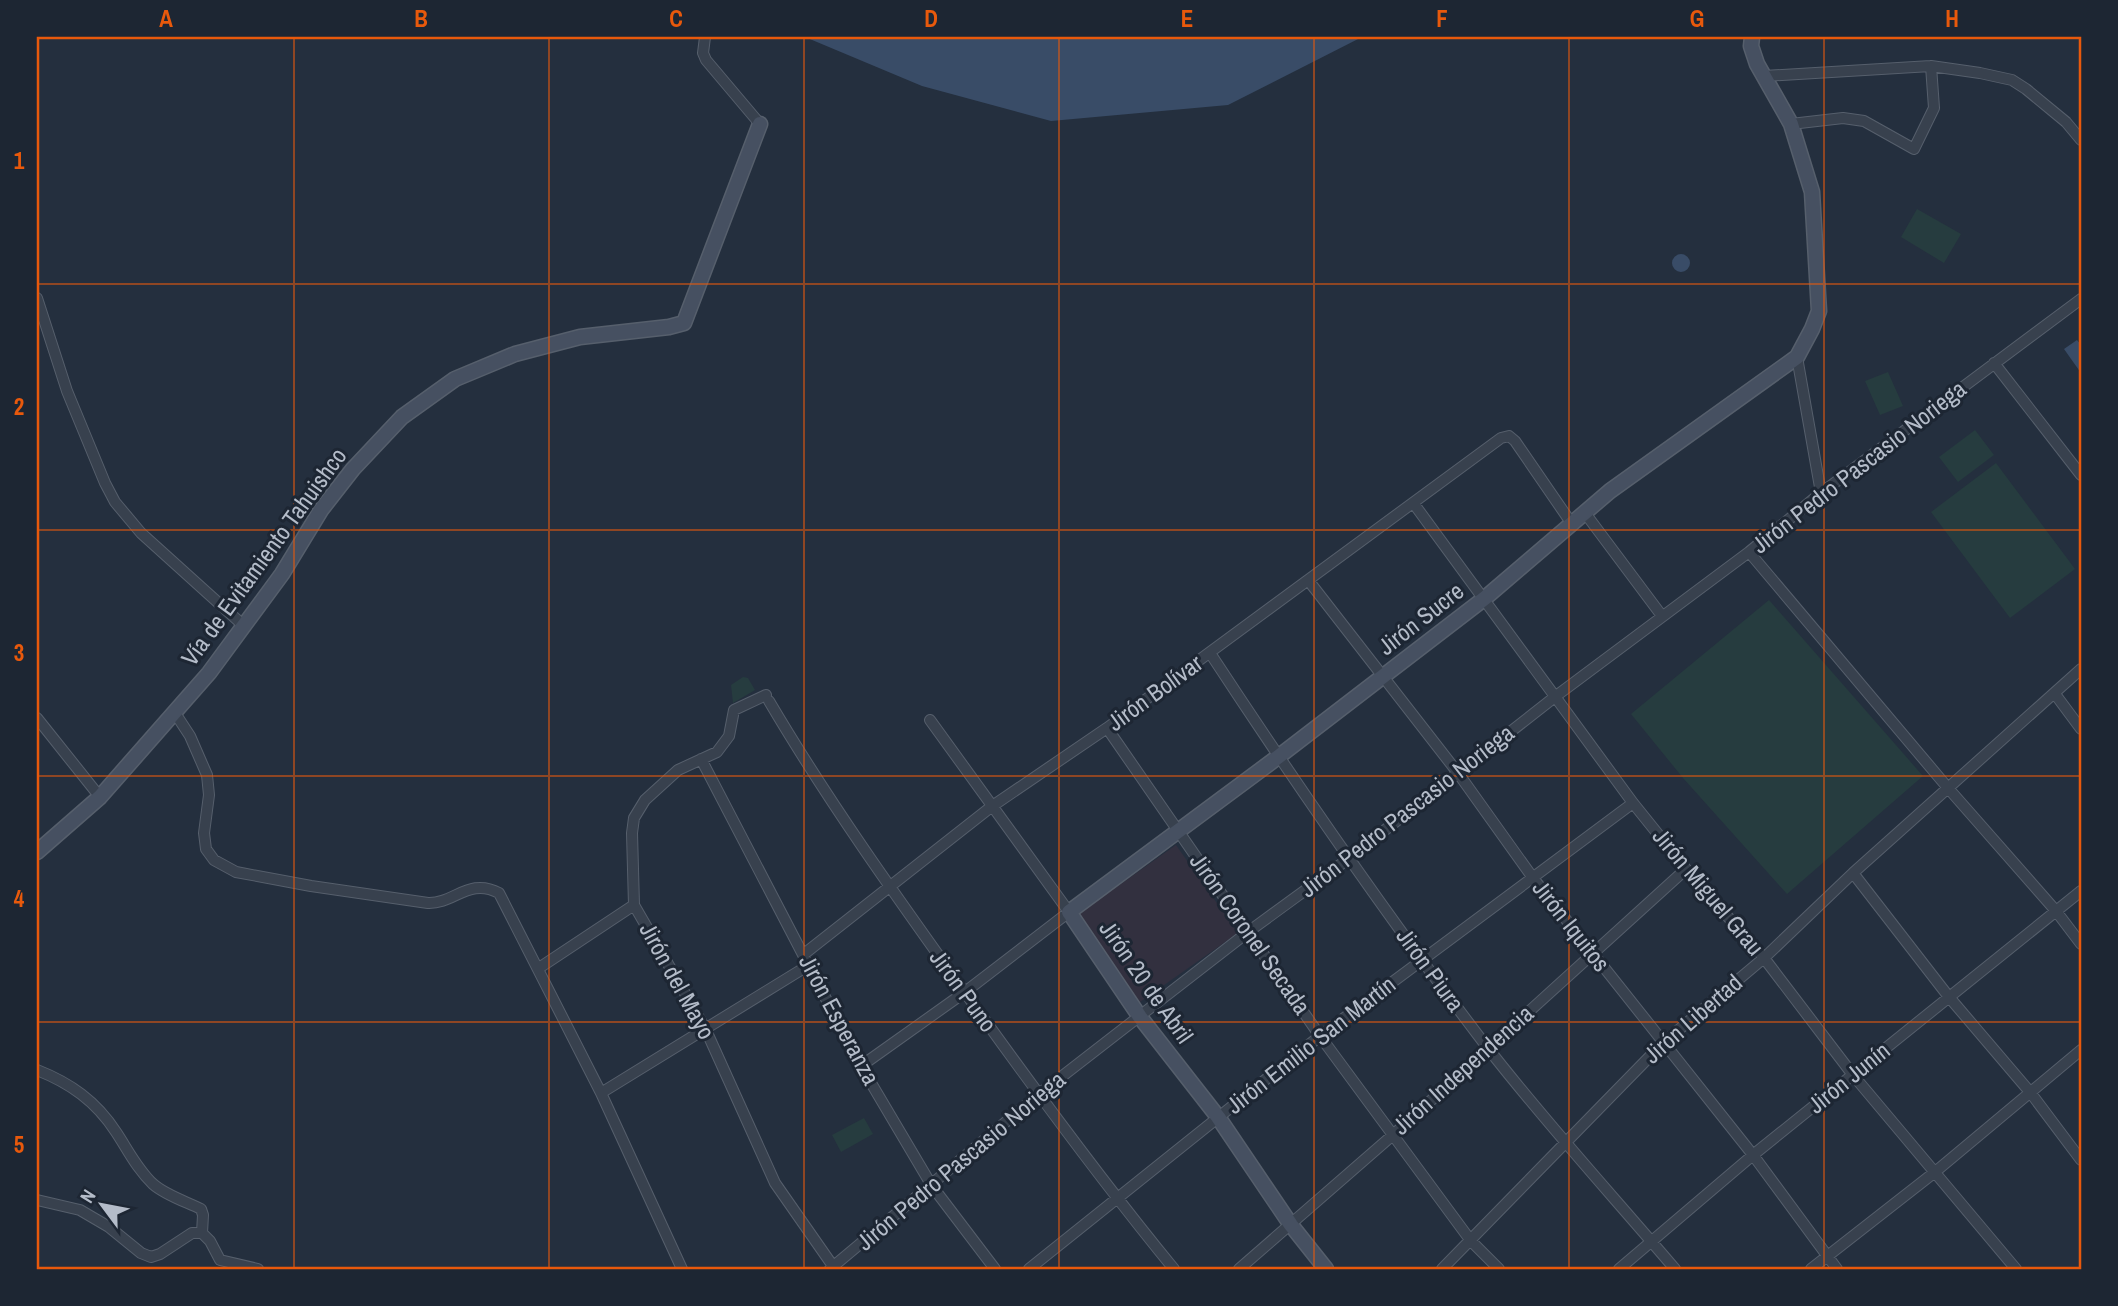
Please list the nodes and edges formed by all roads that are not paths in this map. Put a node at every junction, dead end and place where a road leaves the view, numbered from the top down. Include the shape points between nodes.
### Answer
1 (705, 37) edge
2 (1752, 37) edge
3 (1931, 66) junction
4 (1764, 76) junction
5 (760, 124) joint
6 (1791, 124) junction
7 (2081, 140) edge
8 (37, 298) edge
9 (2081, 299) edge
10 (1797, 357) junction
11 (1994, 363) junction
12 (2081, 475) edge
13 (1821, 494) junction
14 (1414, 504) junction
15 (1585, 513) junction
16 (1572, 524) junction
17 (1749, 552) junction
18 (1308, 580) junction
19 (1485, 598) junction
20 (1662, 616) junction
21 (244, 626) junction
22 (1210, 653) junction
23 (2081, 669) edge
24 (1384, 676) junction
25 (2055, 694) junction
26 (1556, 696) junction
27 (734, 710) joint
28 (175, 713) junction
29 (37, 718) edge
30 (930, 720) dead end
31 (1107, 728) junction
32 (2081, 729) edge
33 (1279, 757) junction
34 (701, 759) junction
35 (1458, 773) junction
36 (1948, 788) junction
37 (100, 797) junction
38 (1633, 803) junction
39 (992, 807) junction
40 (1179, 832) junction
41 (37, 852) edge
42 (1348, 859) junction
43 (1686, 869) junction
44 (1853, 873) junction
45 (1533, 878) junction
46 (889, 888) junction
47 (2081, 891) edge
48 (634, 905) junction
49 (2056, 911) junction
50 (1069, 912) junction
51 (1248, 932) junction
52 (2081, 944) edge
53 (1593, 952) junction
54 (804, 954) junction
55 (1764, 958) junction
56 (1423, 960) junction
57 (809, 965) junction
58 (539, 968) junction
59 (965, 992) junction
60 (1949, 997) junction
61 (1140, 1017) junction
62 (705, 1028) junction
63 (1320, 1036) junction
64 (1663, 1043) junction
65 (1488, 1048) junction
66 (2081, 1050) edge
67 (861, 1066) junction
68 (37, 1070) edge
69 (1853, 1075) junction
70 (2030, 1092) junction
71 (601, 1093) junction
72 (1038, 1096) junction
73 (1218, 1117) junction
74 (1394, 1134) junction
75 (1564, 1142) junction
76 (1754, 1155) junction
77 (2081, 1160) edge
78 (1935, 1172) junction
79 (932, 1186) junction
80 (1117, 1199) junction
81 (37, 1200) edge
82 (1291, 1225) junction
83 (202, 1233) junction
84 (1471, 1241) junction
85 (1651, 1241) junction
86 (1828, 1257) junction
87 (833, 1268) edge
88 (258, 1269) edge
89 (682, 1269) edge
90 (995, 1269) edge
91 (1028, 1269) edge
92 (1174, 1269) edge
93 (1239, 1269) edge
94 (1326, 1269) edge
95 (1442, 1269) edge
96 (1499, 1269) edge
97 (1619, 1269) edge
98 (1675, 1269) edge
99 (1811, 1269) edge
100 (1837, 1269) edge
101 (2016, 1269) edge

1 - 5 street via 706,60
2 - 4 street via 1751,46
3 - 4 street
3 - 6 street via 1934,108 1914,149 1864,121 1843,118
3 - 7 street via 2012,80 2066,122
4 - 6 street
5 - 21 street, Vía de Evitamiento Tahuishco via 684,323 580,337 515,354 455,379 402,417 352,469
6 - 10 street via 1812,192 1819,311
8 - 21 street via 67,391 115,502 141,533
9 - 11 street, Jirón Pedro Pascasio Noriega
10 - 13 street
10 - 15 street, Jirón Sucre
11 - 12 street
11 - 13 street, Jirón Pedro Pascasio Noriega
13 - 17 street, Jirón Pedro Pascasio Noriega
14 - 16 street, Jirón Bolívar via 1509,436
14 - 18 street, Jirón Bolívar
14 - 19 street, Jirón Miguel Grau
15 - 16 street, Jirón Sucre
15 - 20 street
16 - 19 street, Jirón Sucre
17 - 20 street, Jirón Pedro Pascasio Noriega
17 - 36 street
18 - 22 street, Jirón Bolívar
18 - 24 street, Jirón Iquitos
19 - 24 street, Jirón Sucre
19 - 26 street, Jirón Miguel Grau
20 - 26 street, Jirón Pedro Pascasio Noriega
21 - 28 street, Vía de Evitamiento Tahuishco
22 - 31 street, Jirón Bolívar
22 - 33 street, Jirón Piura
23 - 25 street, Jirón Libertad
24 - 33 street, Jirón Sucre
24 - 35 street, Jirón Iquitos
25 - 32 street
25 - 36 street, Jirón Libertad
26 - 35 street, Jirón Pedro Pascasio Noriega
26 - 38 street, Jirón Miguel Grau
27 - 34 street, Jirón del Mayo via 729,736 717,752
27 - 46 street, Jirón Puno via 767,698
28 - 37 street, Vía de Evitamiento Tahuishco
28 - 58 street via 206,775 209,795 204,833 206,849 214,860 236,872 428,903 440,903 472,888 492,889 499,893
29 - 37 street
30 - 39 street, Jirón 20 de Abril
31 - 39 street, Jirón Bolívar
31 - 40 street, Jirón Coronel Secada
33 - 40 street, Jirón Sucre
33 - 42 street, Jirón Piura
34 - 48 street, Jirón del Mayo via 678,770 645,800 634,818
34 - 54 street, Jirón Esperanza
35 - 42 street, Jirón Pedro Pascasio Noriega
35 - 45 street, Jirón Iquitos
36 - 44 street, Jirón Libertad
36 - 49 street
37 - 41 street, Vía de Evitamiento Tahuishco
38 - 43 street, Jirón Miguel Grau
38 - 45 street, Jirón Emilio San Martín
39 - 46 street, Jirón Bolívar
39 - 50 street, Jirón 20 de Abril
40 - 50 street, Jirón Sucre
40 - 51 street, Jirón Coronel Secada
42 - 51 street, Jirón Pedro Pascasio Noriega
42 - 56 street, Jirón Piura
43 - 53 street, Jirón Independencia
43 - 55 street, Jirón Miguel Grau
44 - 55 street, Jirón Libertad
44 - 60 street
45 - 53 street, Jirón Iquitos
45 - 56 street, Jirón Emilio San Martín
46 - 54 street, Jirón Bolívar
46 - 59 street, Jirón Puno
47 - 49 street, Jirón Junín
48 - 58 street
48 - 62 street, Jirón del Mayo
49 - 52 street
49 - 60 street, Jirón Junín
50 - 59 street
50 - 61 street, Jirón 20 de Abril
51 - 61 street, Jirón Pedro Pascasio Noriega
51 - 63 street, Jirón Coronel Secada
53 - 64 street, Jirón Iquitos
53 - 65 street, Jirón Independencia
54 - 57 street, Jirón Esperanza
55 - 64 street, Jirón Libertad
55 - 69 street, Jirón Miguel Grau
56 - 63 street, Jirón Emilio San Martín
56 - 65 street, Jirón Piura
57 - 62 street
57 - 67 street, Jirón Esperanza
58 - 71 street
59 - 67 street
59 - 72 street, Jirón Puno
60 - 69 street, Jirón Junín
60 - 70 street
61 - 72 street, Jirón Pedro Pascasio Noriega
61 - 73 street, Jirón 20 de Abril
62 - 71 street
62 - 87 street, Jirón del Mayo via 775,1183
63 - 73 street, Jirón Emilio San Martín
63 - 74 street, Jirón Coronel Secada
64 - 75 street, Jirón Libertad
64 - 76 street, Jirón Iquitos
65 - 74 street, Jirón Independencia
65 - 75 street, Jirón Piura
66 - 70 street
67 - 79 street, Jirón Esperanza
68 - 83 street via 88,1097 155,1186 201,1209
69 - 76 street, Jirón Junín
69 - 78 street, Jirón Miguel Grau
70 - 77 street
70 - 78 street
71 - 89 street
72 - 79 street, Jirón Pedro Pascasio Noriega
72 - 80 street, Jirón Puno
73 - 80 street, Jirón Emilio San Martín
73 - 82 street, Jirón 20 de Abril
74 - 82 street, Jirón Independencia
74 - 84 street, Jirón Coronel Secada
75 - 84 street, Jirón Libertad
75 - 85 street, Jirón Piura
76 - 85 street, Jirón Junín
76 - 86 street, Jirón Iquitos
78 - 86 street
78 - 101 street, Jirón Miguel Grau
79 - 87 street, Jirón Pedro Pascasio Noriega
79 - 90 street, Jirón Esperanza
80 - 91 street, Jirón Emilio San Martín
80 - 92 street, Jirón Puno
81 - 83 street via 80,1210 151,1257 192,1233
82 - 93 street, Jirón Independencia
82 - 94 street, Jirón 20 de Abril
83 - 88 street via 220,1260
84 - 95 street, Jirón Libertad
84 - 96 street, Jirón Coronel Secada
85 - 97 street, Jirón Junín
85 - 98 street, Jirón Piura
86 - 99 street
86 - 100 street, Jirón Iquitos

